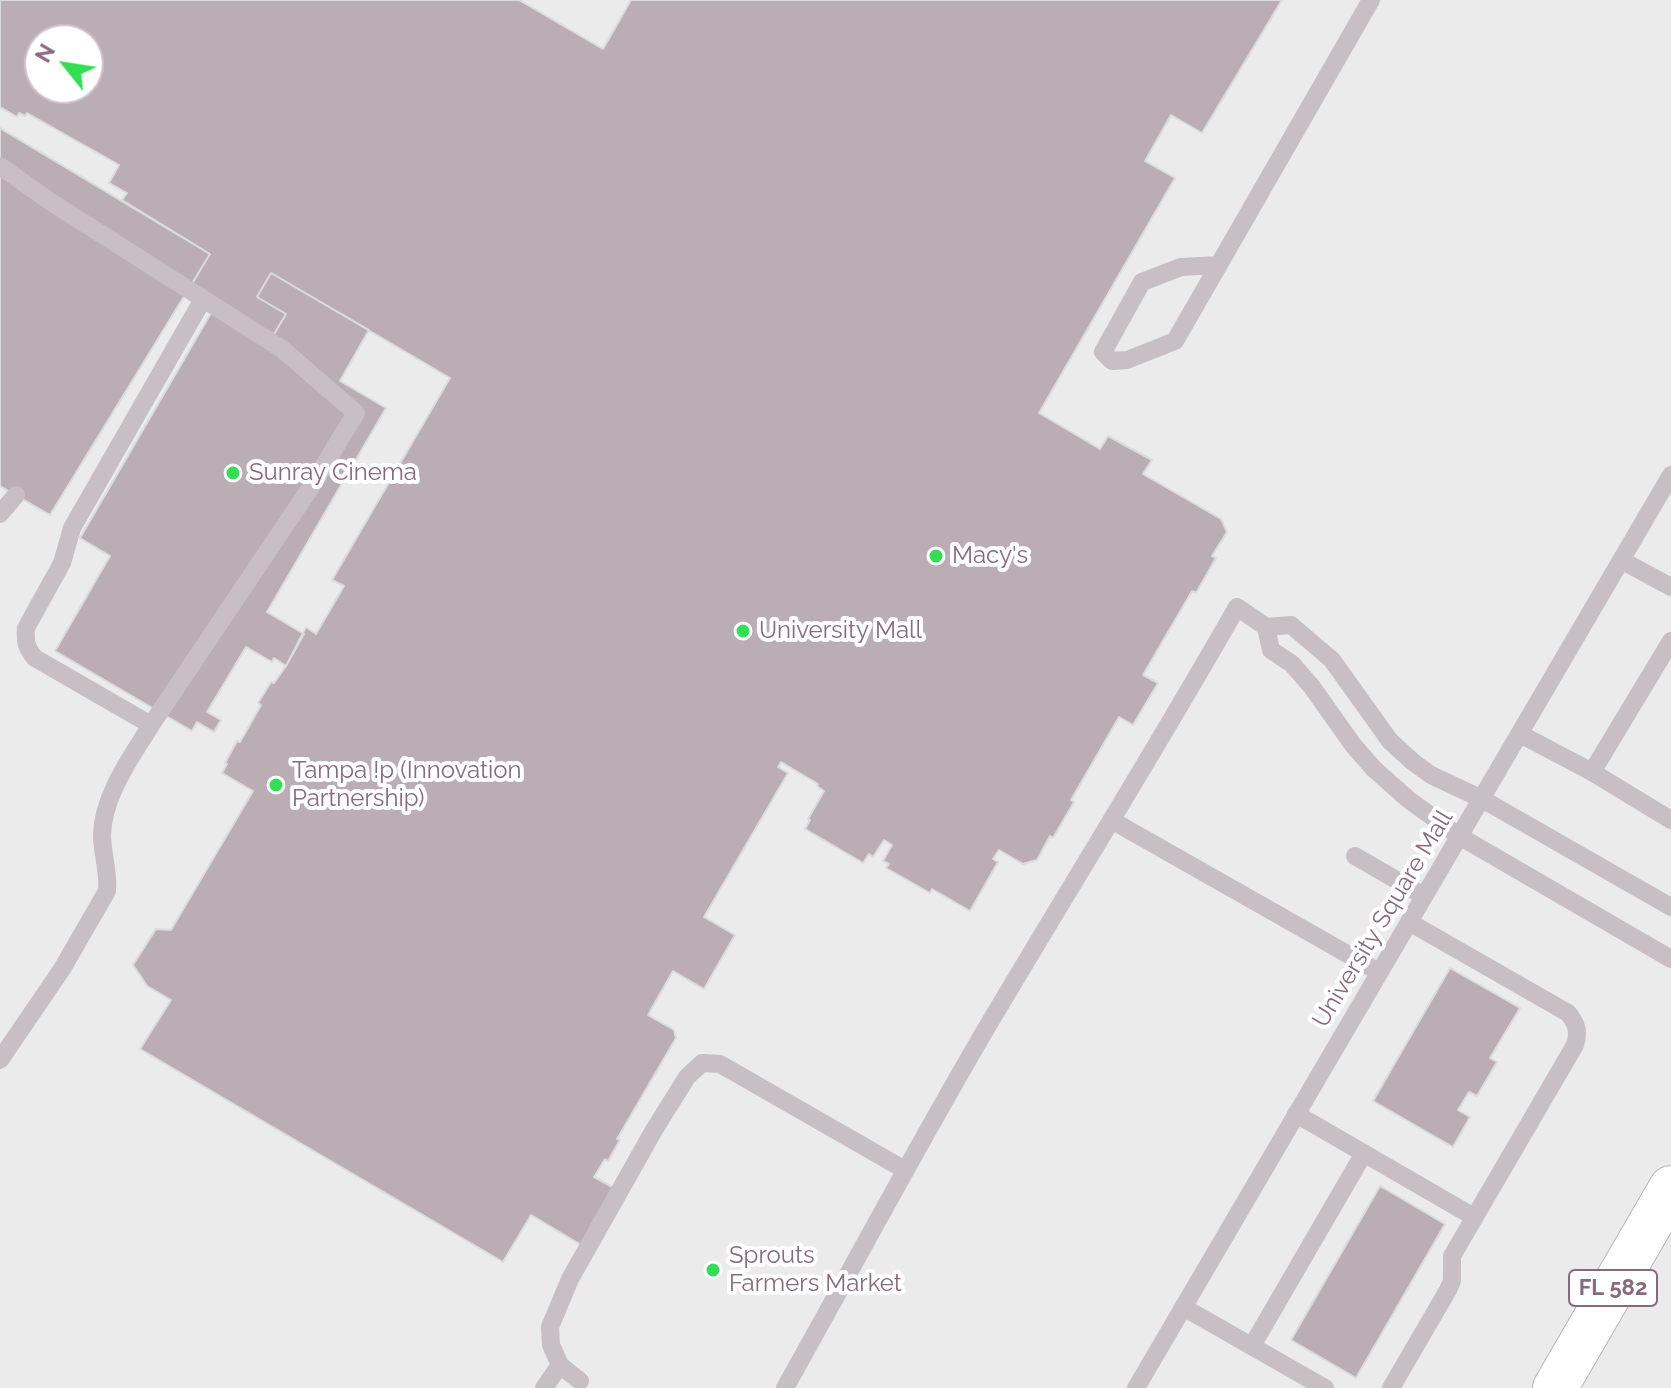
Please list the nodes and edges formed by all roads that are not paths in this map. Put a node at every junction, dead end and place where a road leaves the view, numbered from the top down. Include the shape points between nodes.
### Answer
1 (1371, 0) edge
2 (0, 166) edge
3 (1219, 265) junction
4 (202, 301) dead end
5 (1671, 475) edge
6 (16, 495) dead end
7 (0, 514) edge
8 (1621, 560) junction
9 (1671, 587) edge
10 (1266, 627) junction
11 (1671, 641) edge
12 (151, 725) junction
13 (1520, 734) junction
14 (1592, 772) junction
15 (1482, 799) junction
16 (1671, 820) edge
17 (1113, 821) junction
18 (1459, 836) junction
19 (1355, 856) dead end
20 (1424, 896) junction
21 (1671, 907) edge
22 (1409, 922) junction
23 (1671, 959) edge
24 (1379, 972) junction
25 (0, 1060) edge
26 (1296, 1114) junction
27 (1364, 1153) junction
28 (905, 1170) junction
29 (1671, 1188) edge
30 (1474, 1217) junction
31 (1183, 1307) junction
32 (1252, 1346) junction
33 (560, 1365) junction
34 (586, 1386) edge
35 (1393, 1387) edge
36 (544, 1388) edge
37 (785, 1388) edge
38 (1136, 1388) edge
39 (1325, 1388) edge
40 (1555, 1388) edge

1 - 3 lane
2 - 12 lane via 282,349 356,413
3 - 3 lane via 1175,341 1127,360 1112,361 1103,352 1142,282 1181,267
4 - 12 lane via 72,528 62,563 31,617 25,639 35,658
5 - 8 lane, University Square Mall
6 - 7 lane
8 - 9 lane
8 - 13 lane, University Square Mall
10 - 15 lane via 1291,625 1312,640 1390,741 1431,775
10 - 17 lane via 1237,607
10 - 18 lane via 1271,650 1312,687 1374,769
11 - 14 lane
12 - 25 lane via 106,810 102,839 107,891
13 - 14 lane
13 - 15 lane, University Square Mall
14 - 16 lane
15 - 18 lane, University Square Mall
15 - 21 lane
17 - 24 lane
17 - 28 lane
18 - 20 lane, University Square Mall
18 - 23 lane
19 - 20 lane
20 - 22 lane, University Square Mall
22 - 24 lane, University Square Mall
22 - 30 lane via 1568,1013 1577,1028 1575,1045
24 - 26 lane, University Square Mall
26 - 27 lane
26 - 31 lane, University Square Mall
27 - 30 lane
27 - 32 lane
28 - 33 lane via 720,1064 702,1063 687,1077 570,1279 550,1327
28 - 37 lane
29 - 40 main road, FL 582
30 - 35 lane via 1452,1256 1448,1290
31 - 32 lane
31 - 38 lane, University Square Mall
32 - 39 lane
33 - 34 lane
33 - 36 lane

